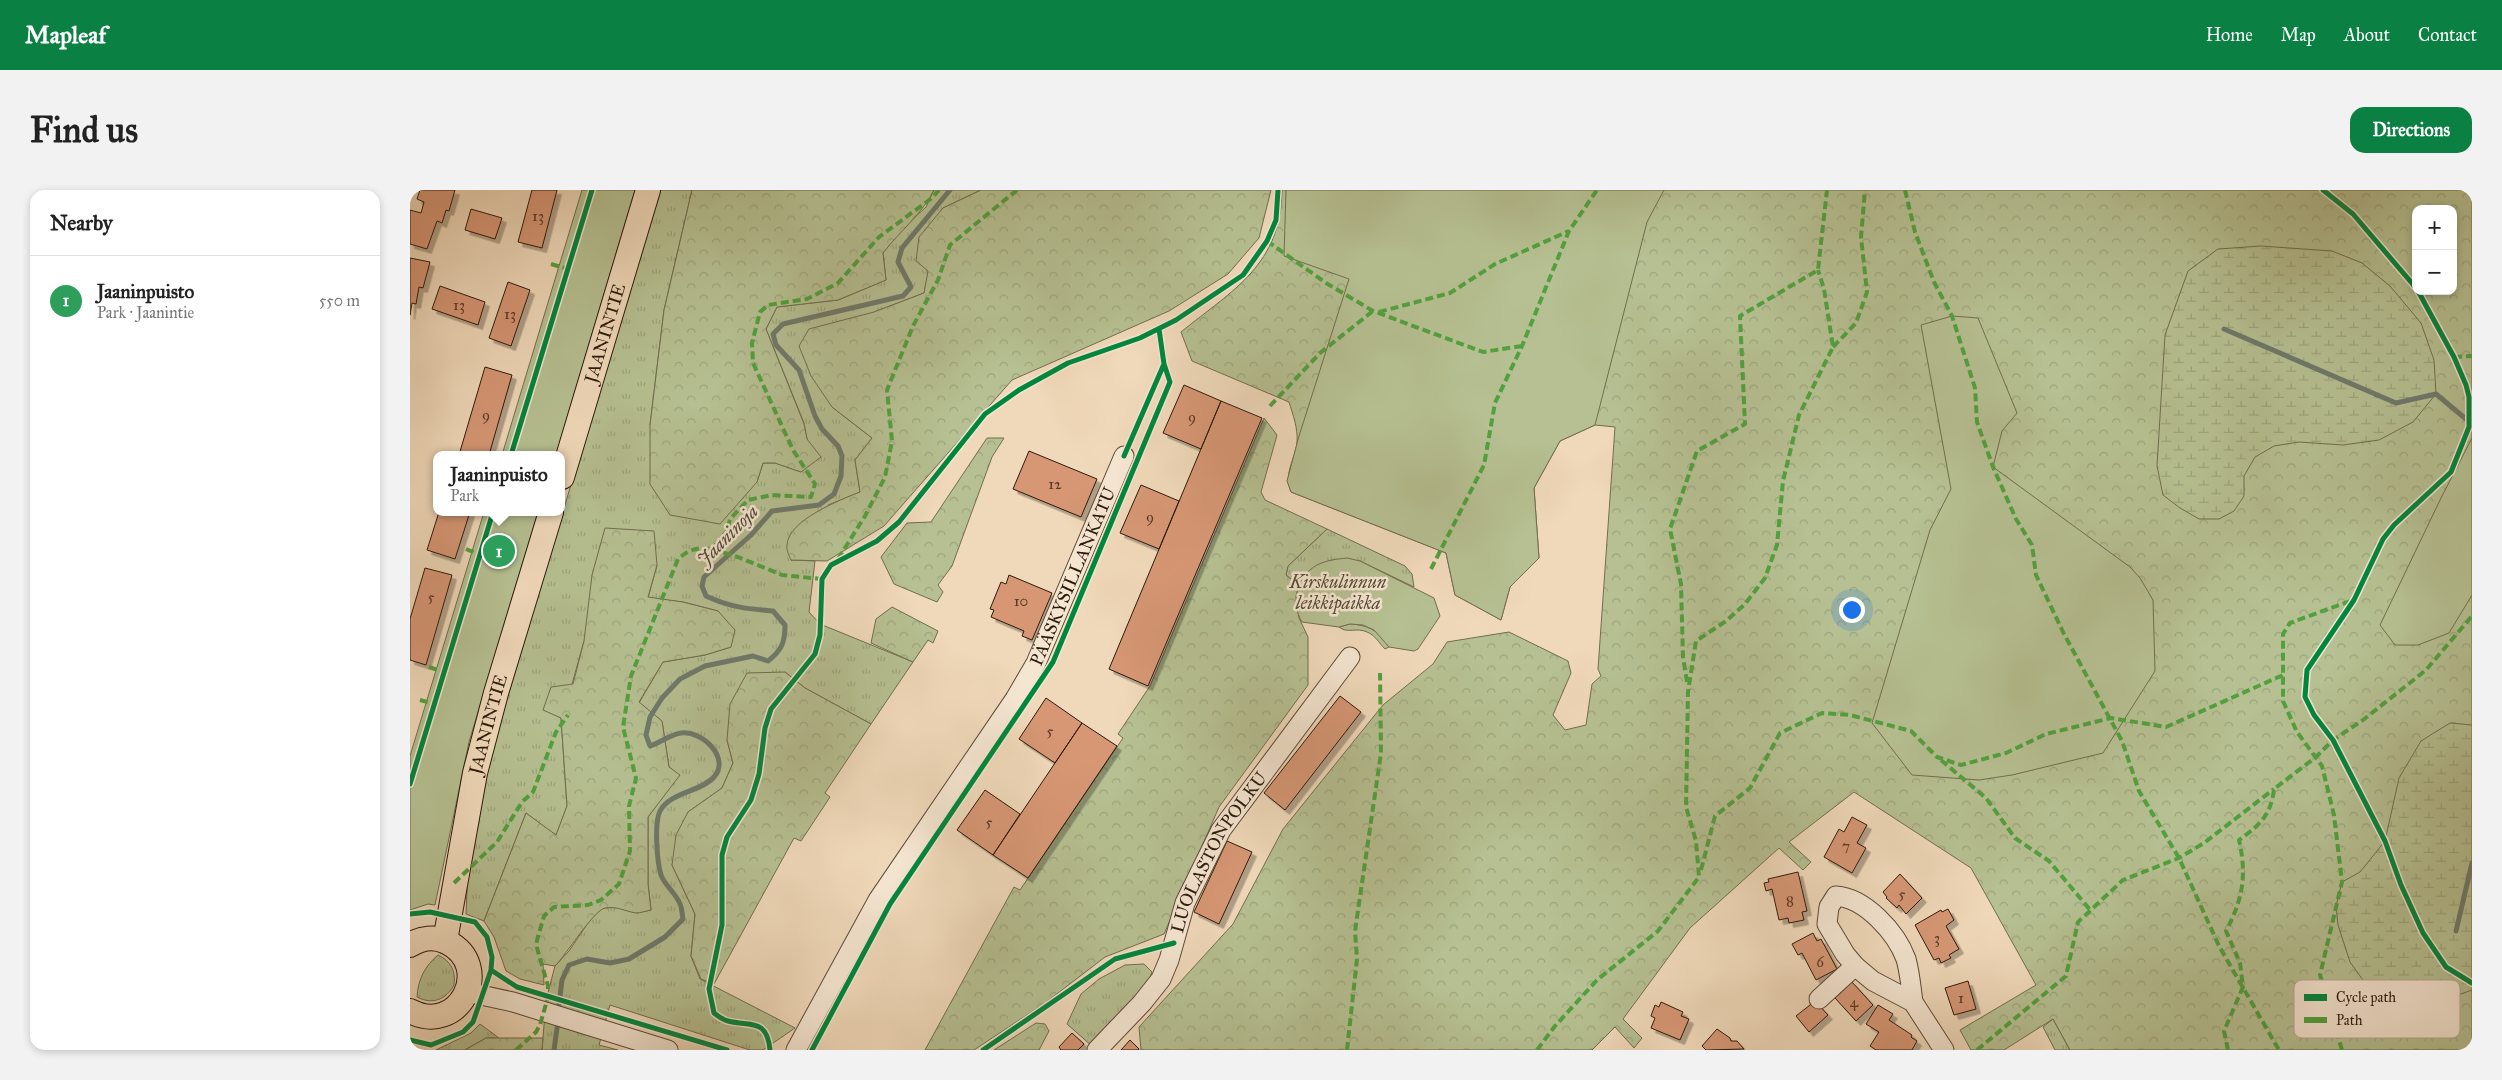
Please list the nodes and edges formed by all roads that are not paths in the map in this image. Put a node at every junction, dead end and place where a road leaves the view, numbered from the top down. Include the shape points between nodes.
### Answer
1 (648, 190) edge
2 (1124, 456) dead end
3 (565, 467) edge
4 (550, 516) edge
5 (1350, 657) dead end
6 (444, 941) junction
7 (410, 945) edge
8 (1855, 966) junction
9 (467, 992) junction
10 (1819, 999) dead end
11 (1912, 1002) junction
12 (410, 1012) edge
13 (668, 1050) edge
14 (796, 1050) edge
15 (1097, 1050) edge
16 (1944, 1050) edge

1 - 3 main road, JAANINTIE
2 - 14 street, PÄÄSKYSILLANKATU via 1036,663 878,900
4 - 6 main road, JAANINTIE via 475,773
5 - 15 street, LUOLASTONPOLKU via 1221,830 1185,903 1161,979
6 - 7 main road via 426,939
6 - 9 main road via 454,946 467,962
8 - 10 street
8 - 11 street via 1873,981
8 - 11 street via 1827,924 1829,907 1836,896 1861,903 1892,937 1905,958
9 - 12 main road via 456,1007 439,1016 427,1017
9 - 13 street via 513,1002
11 - 16 street

